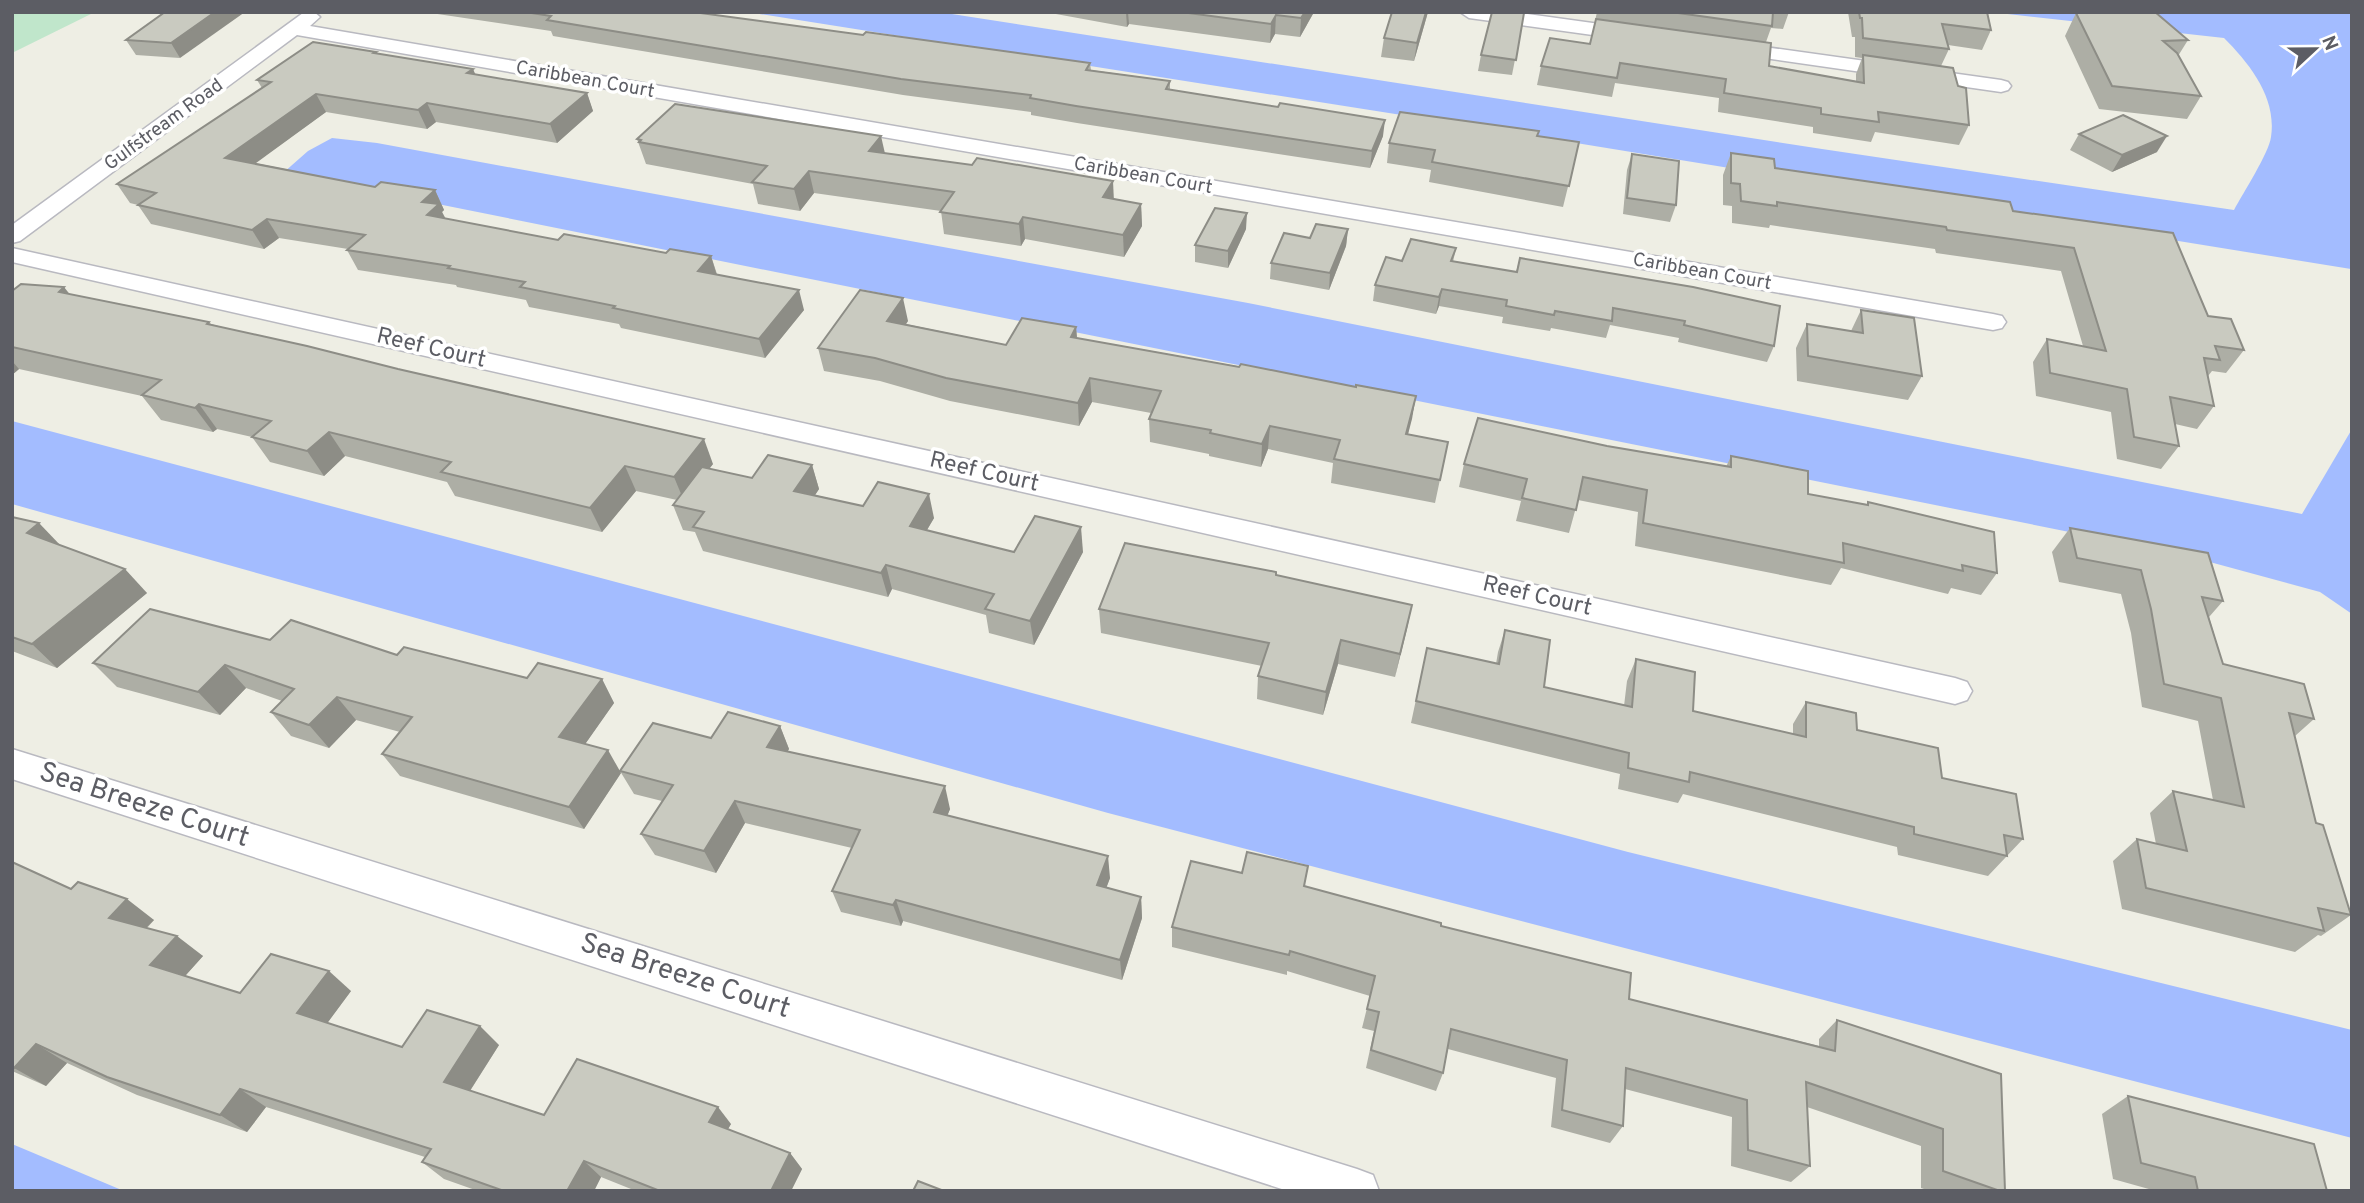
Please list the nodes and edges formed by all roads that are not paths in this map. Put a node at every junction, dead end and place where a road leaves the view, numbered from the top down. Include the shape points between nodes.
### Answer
1 (316, 12) edge
2 (1469, 12) edge
3 (293, 29) junction
4 (1660, 39) edge
5 (1714, 46) edge
6 (2001, 86) dead end
7 (12, 236) edge
8 (12, 255) edge
9 (1993, 323) dead end
10 (1955, 691) dead end
11 (12, 764) edge
12 (1357, 1191) edge

1 - 3 street, Gulfstream Road
2 - 4 street
3 - 7 street, Gulfstream Road
3 - 9 street, Caribbean Court
5 - 6 street
8 - 10 street, Reef Court
11 - 12 street, Sea Breeze Court

